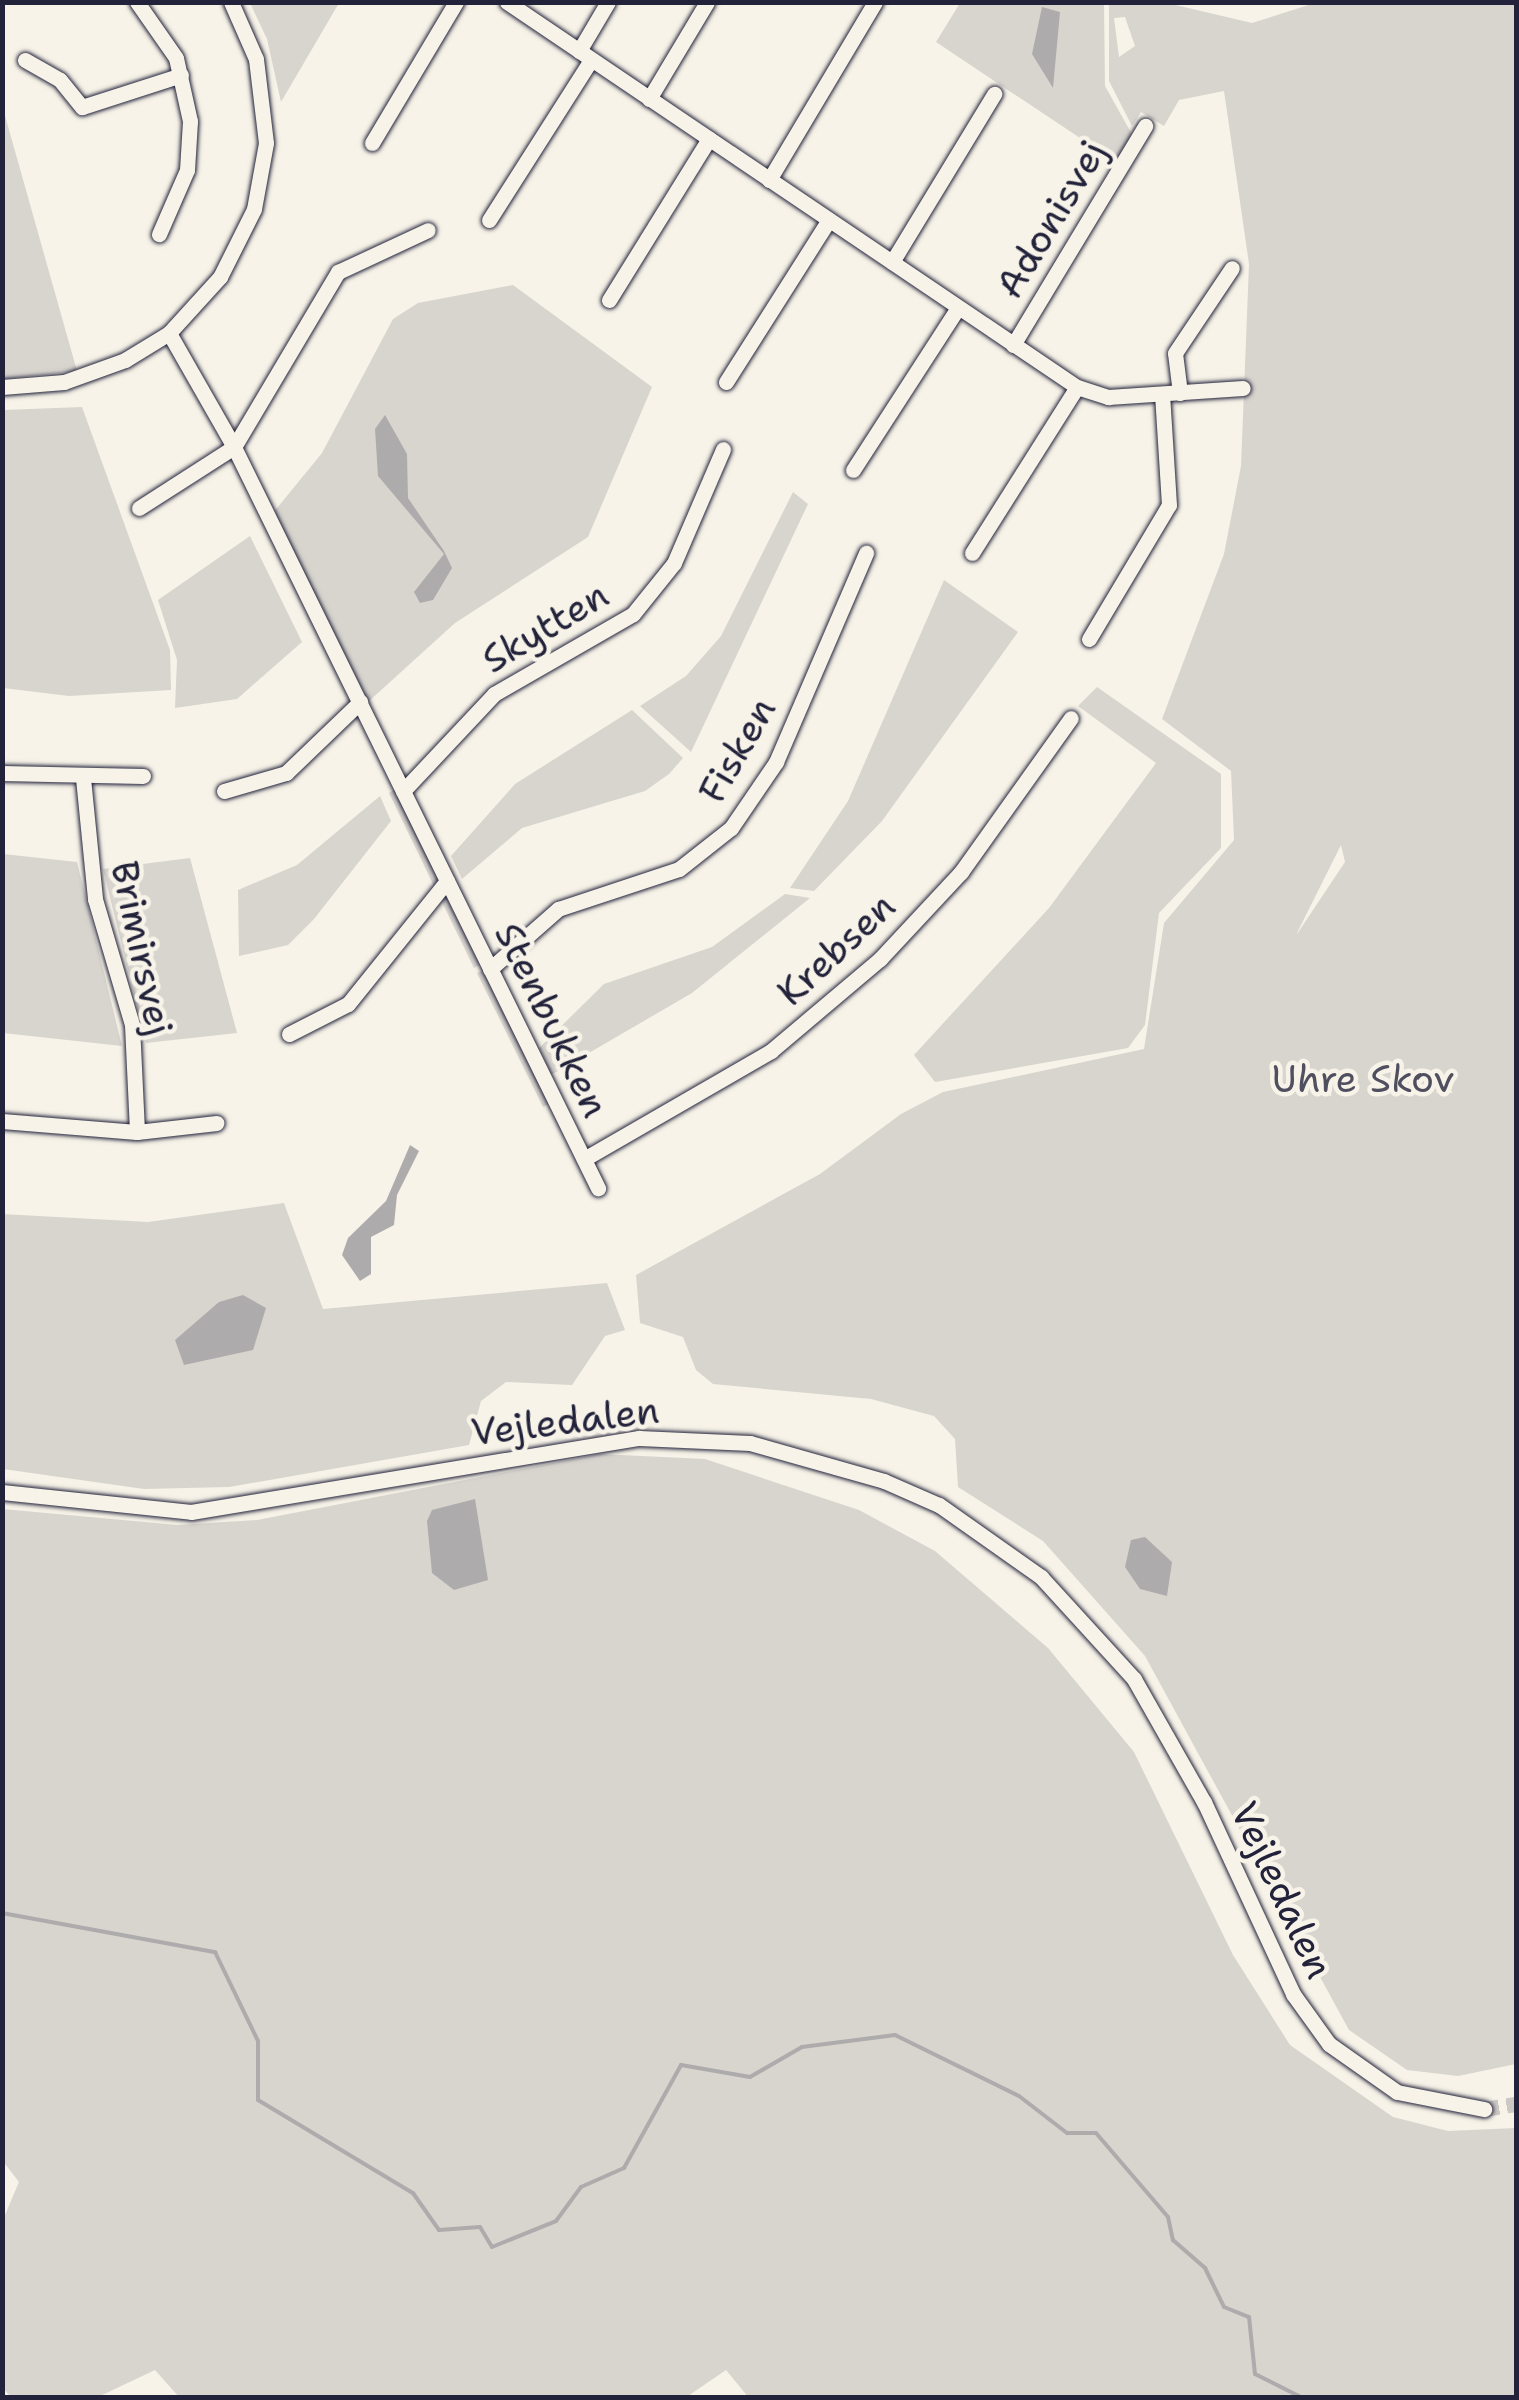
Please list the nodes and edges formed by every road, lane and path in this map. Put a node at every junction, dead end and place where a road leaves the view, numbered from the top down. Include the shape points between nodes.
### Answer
1 (137, 2) edge
2 (230, 2) edge
3 (456, 2) edge
4 (507, 2) edge
5 (608, 2) edge
6 (707, 2) edge
7 (875, 2) edge
8 (585, 56) junction
9 (25, 60) dead end
10 (181, 75) junction
11 (994, 94) dead end
12 (649, 98) junction
13 (1145, 126) dead end
14 (709, 139) junction
15 (372, 142) dead end
16 (769, 180) junction
17 (489, 220) dead end
18 (829, 220) junction
19 (428, 230) dead end
20 (159, 234) dead end
21 (892, 262) junction
22 (1232, 268) dead end
23 (609, 300) dead end
24 (958, 308) junction
25 (169, 333) junction
26 (1013, 345) junction
27 (726, 382) dead end
28 (2, 387) edge
29 (1076, 388) junction
30 (1244, 388) dead end
31 (1180, 392) junction
32 (1162, 394) junction
33 (234, 447) junction
34 (724, 449) dead end
35 (853, 470) dead end
36 (140, 508) dead end
37 (866, 553) dead end
38 (972, 553) dead end
39 (1089, 639) dead end
40 (360, 702) junction
41 (1071, 718) dead end
42 (2, 772) edge
43 (143, 776) dead end
44 (83, 778) junction
45 (224, 791) dead end
46 (403, 791) junction
47 (447, 881) junction
48 (490, 969) junction
49 (289, 1034) dead end
50 (2, 1121) edge
51 (216, 1123) dead end
52 (137, 1132) junction
53 (584, 1159) junction
54 (598, 1188) dead end
55 (2, 1492) edge
56 (1484, 2109) tunnel mouth

1 - 10 street
2 - 25 street via 264,96 263,172 240,245
3 - 15 street
4 - 8 street, Adonisvej
5 - 8 street
6 - 12 street
7 - 16 street
8 - 12 street, Adonisvej
8 - 17 street
9 - 10 street via 60,80 82,107
10 - 20 street via 187,170
11 - 21 street
12 - 14 street, Adonisvej
13 - 26 street, Adonisvej
14 - 16 street, Adonisvej
14 - 23 street
16 - 18 street, Adonisvej
18 - 21 street, Adonisvej
18 - 27 street
19 - 33 street via 375,247 338,272
21 - 24 street, Adonisvej
22 - 31 street via 1175,353
24 - 26 street, Adonisvej
24 - 35 street, Adonisvej
25 - 28 street via 85,376
25 - 33 street, Stenbukken
26 - 29 street, Adonisvej
29 - 32 street, Adonisvej via 1108,397
29 - 38 street
30 - 31 street, Adonisvej
31 - 32 street, Adonisvej
32 - 39 street via 1169,505
33 - 36 street
33 - 40 street, Stenbukken
34 - 46 street, Skytten via 674,563 633,614 494,694
37 - 48 street, Fisken via 776,762 731,828 679,869 558,909
40 - 45 street via 299,764
40 - 46 street, Stenbukken
41 - 53 street, Krebsen via 961,872 880,959 770,1051
42 - 44 street
43 - 44 street
44 - 52 street, Brimirsvej via 96,899 132,1025
46 - 47 street, Stenbukken
47 - 48 street, Stenbukken
47 - 49 street via 348,1004
48 - 53 street, Stenbukken
50 - 52 street
51 - 52 street
53 - 54 street, Stenbukken
55 - 56 street, Vejledalen via 191,1512 640,1438 750,1443 884,1481 938,1505 1041,1576 1134,1680 1204,1802 1294,1994 1329,2044 1397,2092

